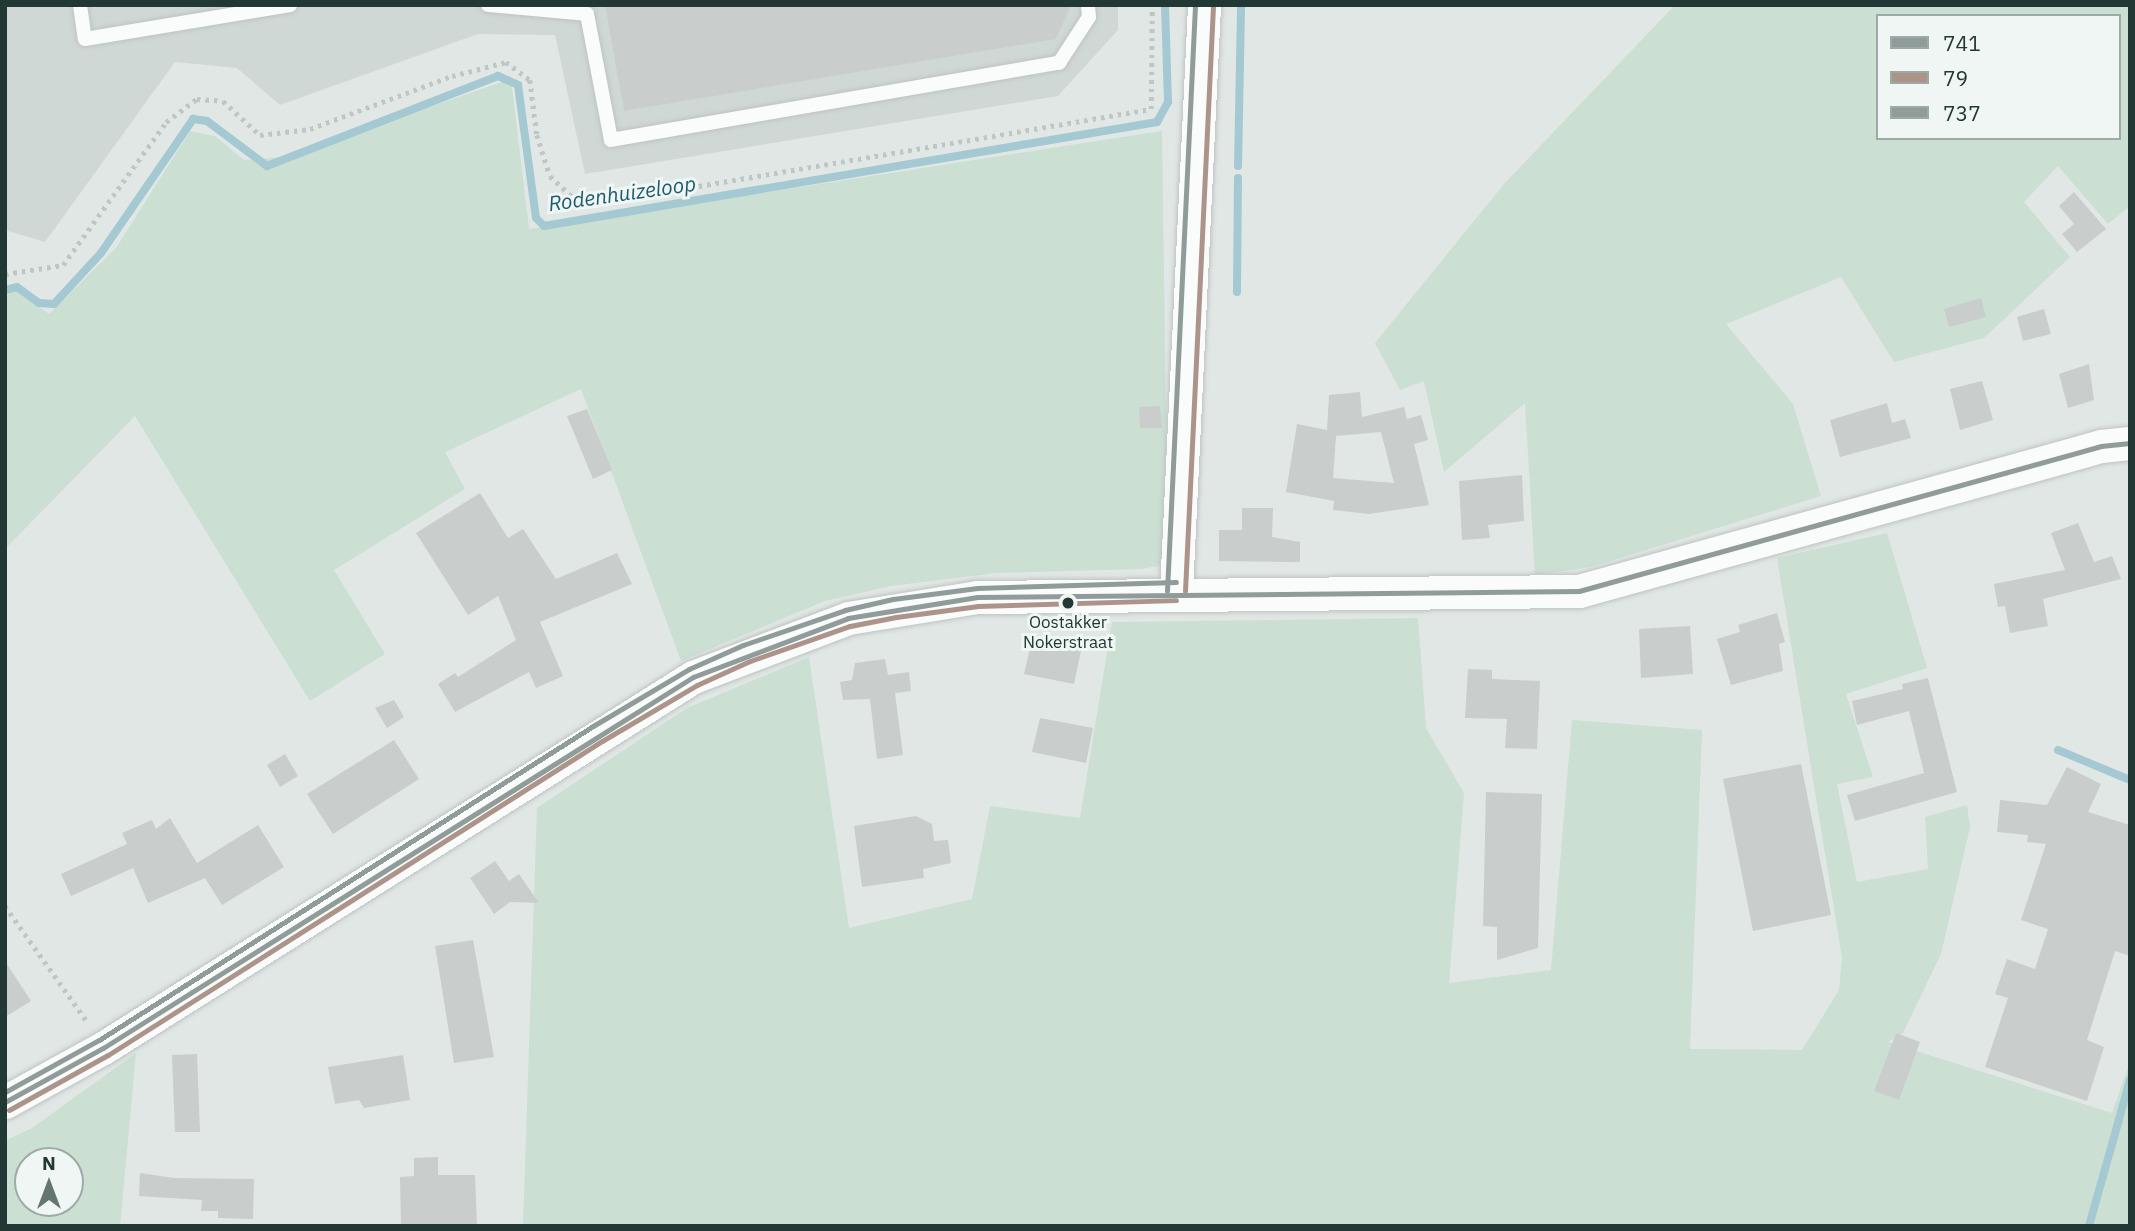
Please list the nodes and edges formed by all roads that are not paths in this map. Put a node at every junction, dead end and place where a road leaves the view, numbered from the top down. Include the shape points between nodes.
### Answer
1 (80, 5) edge
2 (197, 5) edge
3 (290, 5) edge
4 (488, 5) edge
5 (1088, 5) edge
6 (1204, 5) edge
7 (198, 20) junction
8 (2130, 443) edge
9 (1176, 591) junction
10 (5, 1102) edge

1 - 7 lane via 85,39
2 - 7 lane
3 - 7 lane
4 - 5 lane via 587,14 611,139 1059,63 1088,17
6 - 9 street
8 - 9 street via 2101,446 1579,591
9 - 10 street via 977,597 894,608 848,618 747,653 693,677 597,734 103,1048

